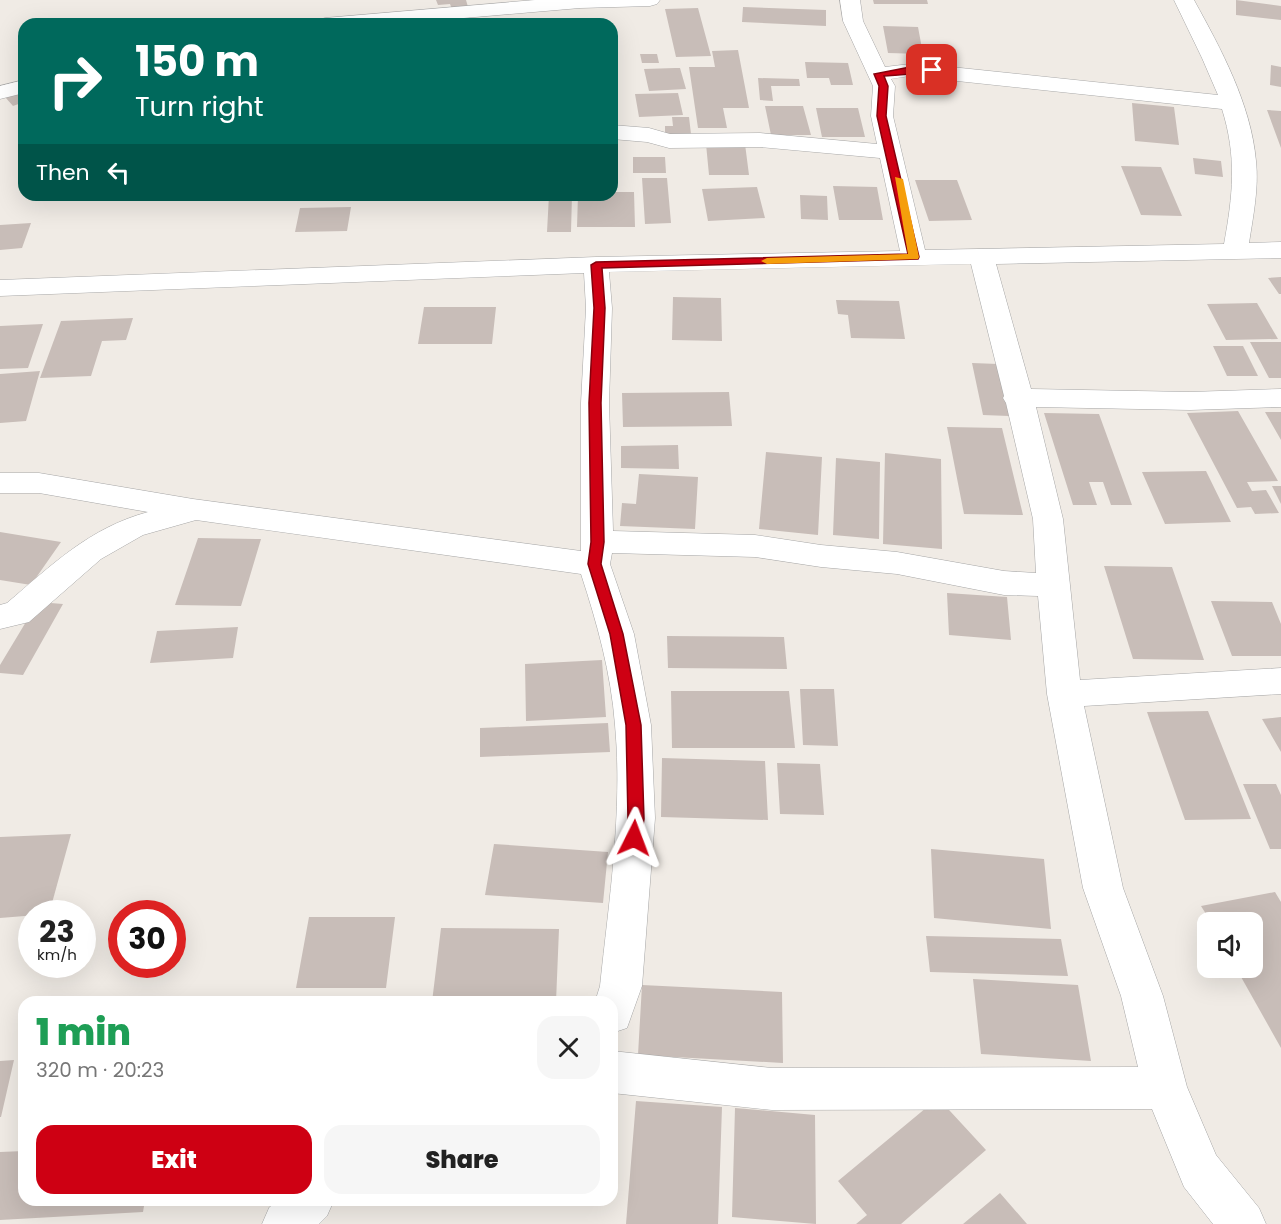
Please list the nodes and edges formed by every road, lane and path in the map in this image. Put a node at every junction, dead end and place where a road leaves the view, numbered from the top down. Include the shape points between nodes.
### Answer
1 (650, 0) edge
2 (850, 0) edge
3 (1184, 0) edge
4 (395, 18) edge
5 (879, 74) junction
6 (18, 88) edge
7 (0, 93) edge
8 (1229, 103) junction
9 (618, 132) edge
10 (891, 152) junction
11 (1235, 250) junction
12 (1281, 250) edge
13 (914, 257) junction
14 (982, 258) junction
15 (596, 265) junction
16 (0, 288) edge
17 (1017, 398) junction
18 (1281, 398) edge
19 (0, 483) edge
20 (193, 509) junction
21 (596, 553) junction
22 (1053, 585) junction
23 (0, 617) edge
24 (1281, 681) edge
25 (1064, 694) junction
26 (618, 996) edge
27 (618, 1073) edge
28 (1166, 1088) junction
29 (304, 1206) edge
30 (285, 1224) edge
31 (1243, 1224) edge

1 - 4 street
2 - 5 street via 853,21
3 - 8 street via 1207,42
5 - 8 street via 932,70
5 - 10 street via 884,86 882,116
6 - 7 street
8 - 11 street via 1239,126 1245,162
9 - 10 street via 669,141 760,140
10 - 13 street
11 - 12 street
11 - 14 street
13 - 14 street
13 - 15 street
14 - 17 street
15 - 16 street
15 - 21 street
17 - 18 street
17 - 22 street via 1048,519
19 - 20 street via 39,483
20 - 21 street
20 - 23 street via 132,527 98,546 17,613
21 - 22 street via 755,546 897,563 1004,583
21 - 26 street via 633,725 636,819
22 - 25 street
24 - 25 street
25 - 28 street via 1103,888 1142,996
27 - 28 street via 772,1089
28 - 31 street via 1200,1171
29 - 30 street

